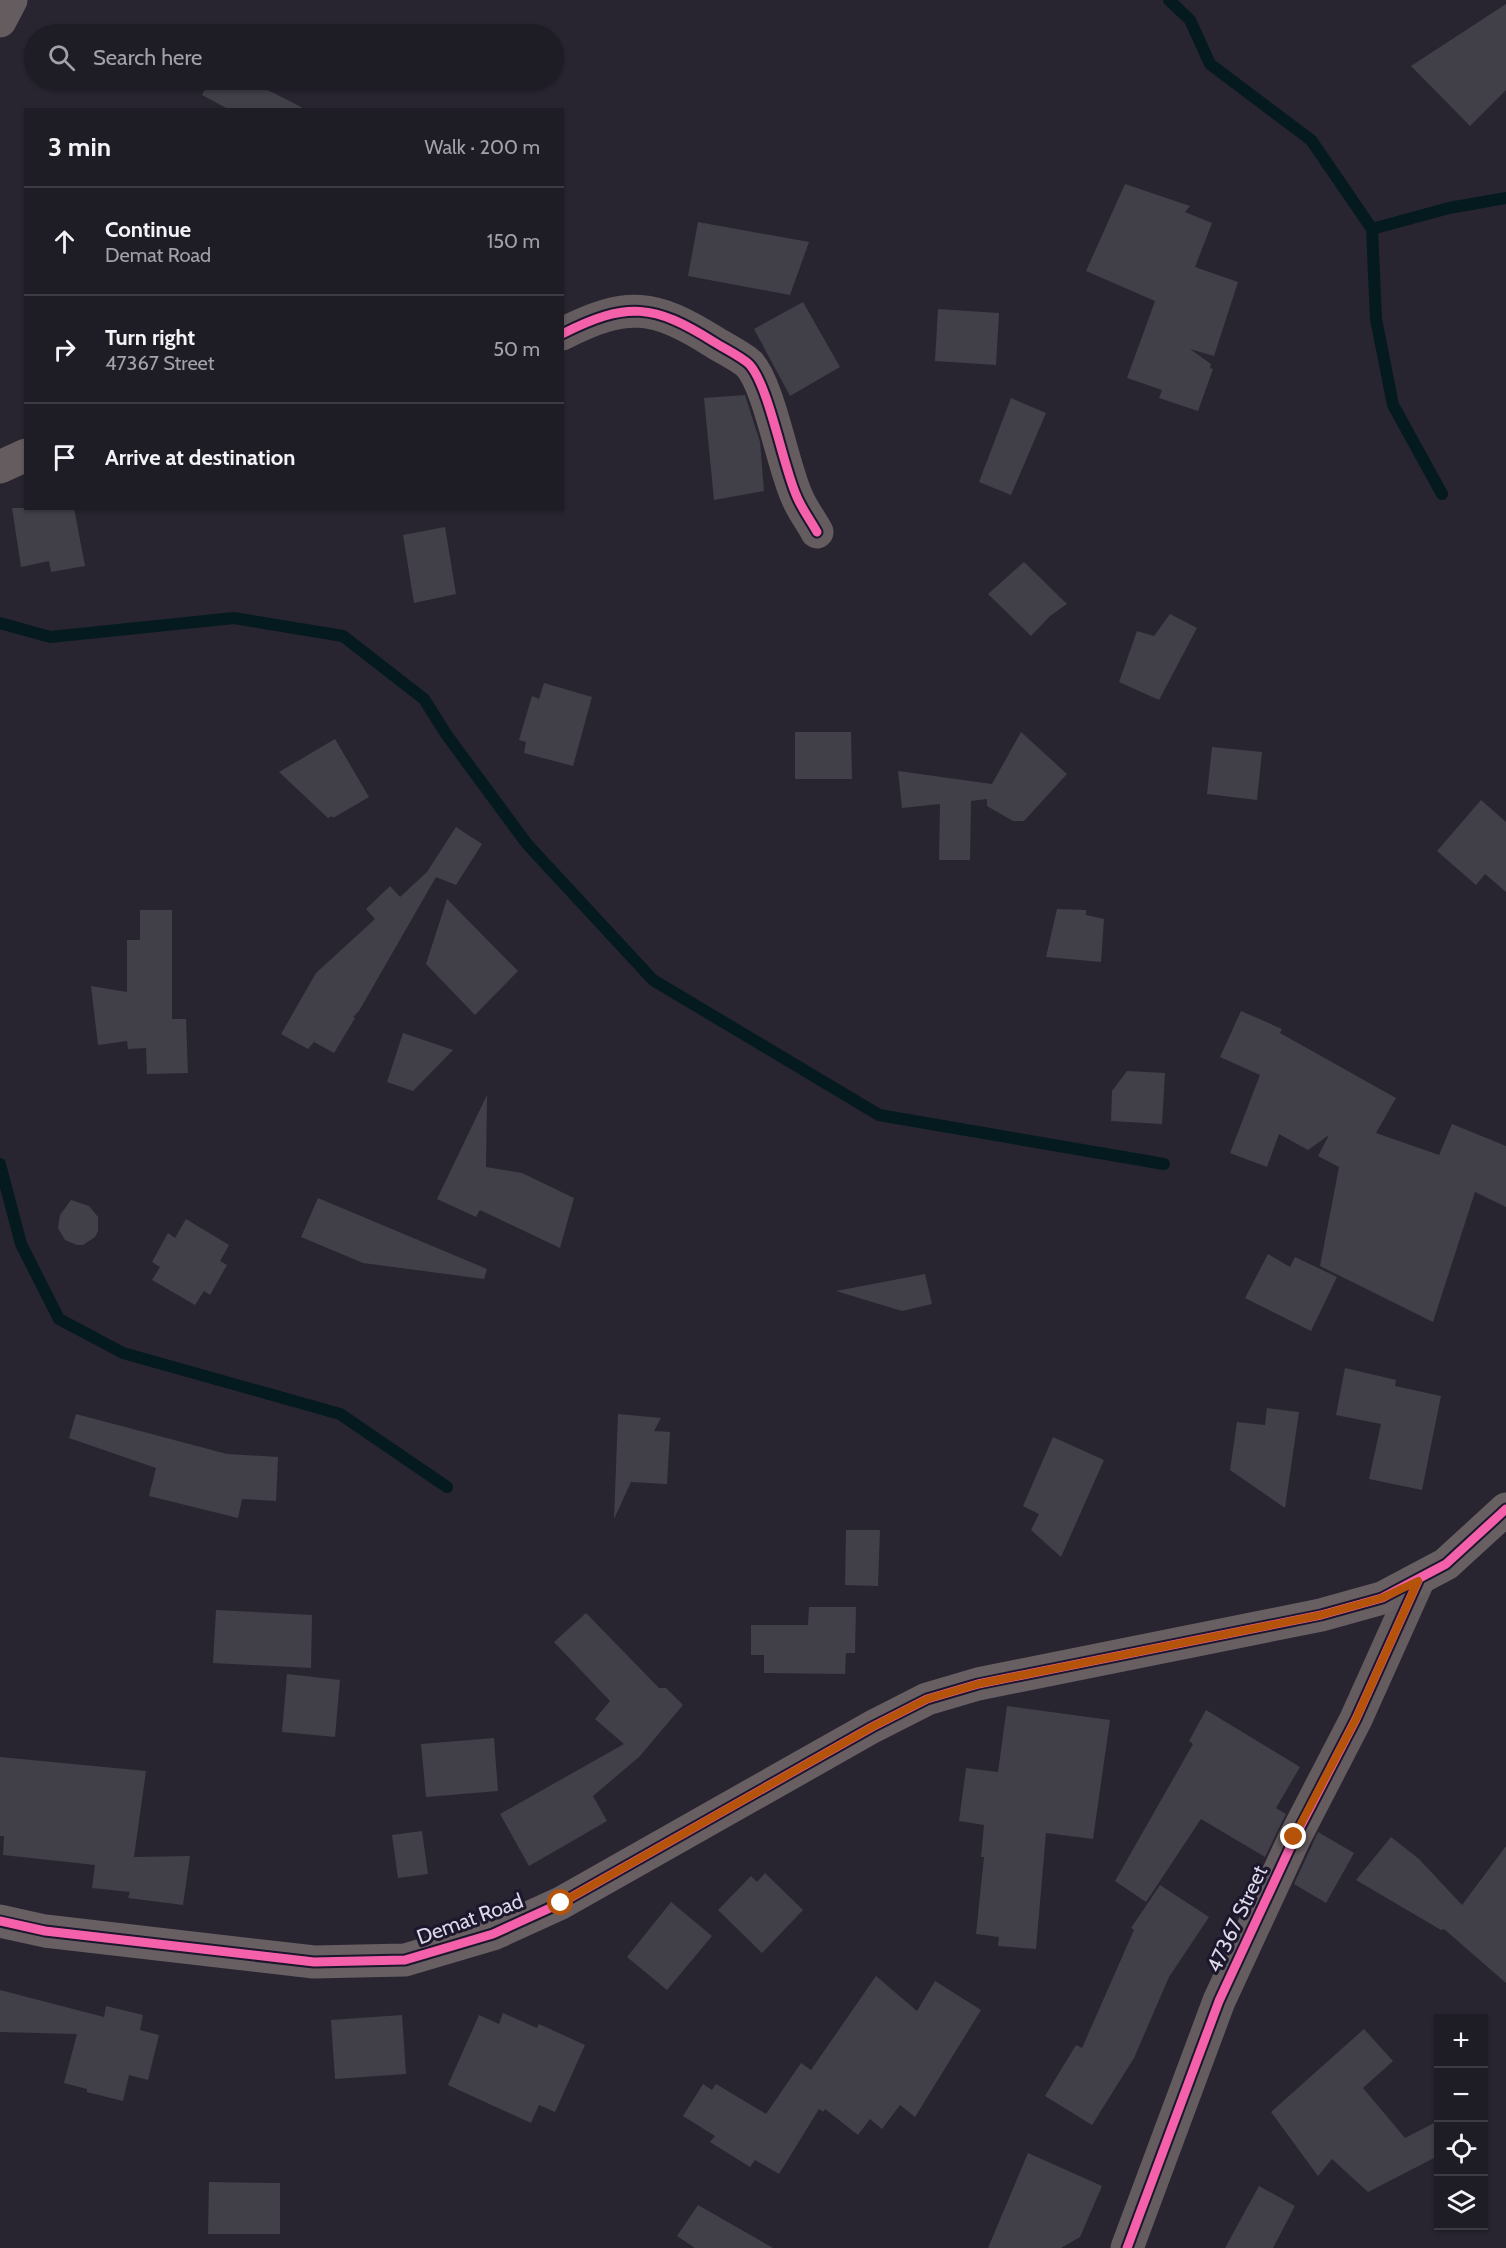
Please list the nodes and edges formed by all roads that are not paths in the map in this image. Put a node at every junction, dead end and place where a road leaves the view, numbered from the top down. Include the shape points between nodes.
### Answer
1 (11, 0) edge
2 (0, 21) edge
3 (564, 333) edge
4 (24, 456) edge
5 (0, 467) edge
6 (817, 532) dead end
7 (1506, 1509) edge
8 (1418, 1581) junction
9 (0, 1921) edge
10 (1127, 2248) edge

1 - 2 street
3 - 6 street via 628,310 652,311 694,330 750,365 797,497
4 - 5 street
7 - 8 street, Demat Road via 1446,1564
8 - 9 street, Demat Road via 1382,1598 1321,1615 978,1684 927,1699 561,1903 493,1934 405,1960 314,1962 45,1931
8 - 10 street, 47367 Street via 1356,1719 1294,1837 1219,2001

